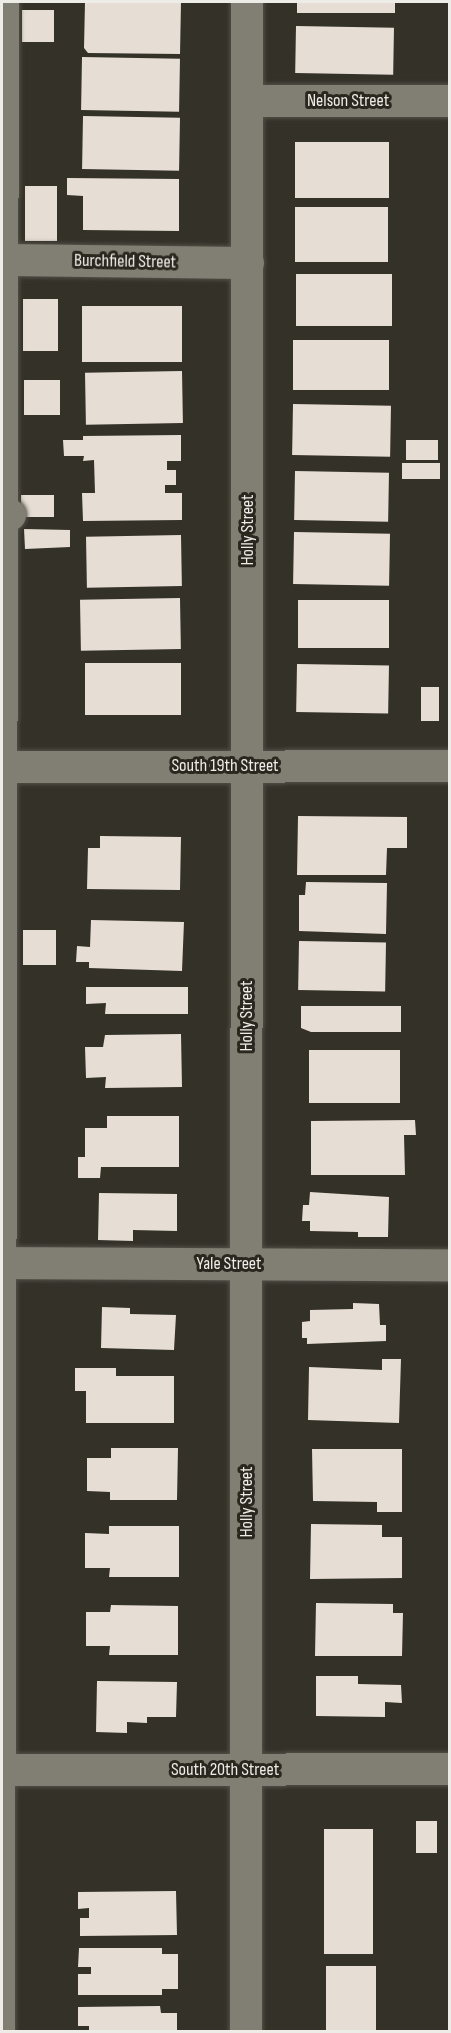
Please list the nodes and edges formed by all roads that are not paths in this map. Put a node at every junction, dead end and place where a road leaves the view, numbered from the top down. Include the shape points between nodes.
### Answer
1 (11, 2) edge
2 (247, 2) edge
3 (247, 101) junction
4 (450, 101) edge
5 (6, 260) edge
6 (248, 263) junction
7 (6, 515) edge
8 (248, 766) junction
9 (450, 766) edge
10 (6, 767) edge
11 (9, 1263) junction
12 (247, 1264) junction
13 (450, 1265) edge
14 (246, 1769) junction
15 (450, 1769) edge
16 (5, 1770) edge
17 (7, 2031) edge
18 (246, 2031) edge

1 - 5 lane
2 - 3 street, Holly Street
3 - 4 street, Nelson Street
3 - 6 street, Holly Street
5 - 6 street, Burchfield Street
5 - 7 lane
6 - 8 street, Holly Street
7 - 10 lane
8 - 9 street, South 19th Street
8 - 10 street, South 19th Street
8 - 12 street, Holly Street
10 - 11 lane
11 - 12 street, Yale Street
11 - 16 lane
12 - 13 street, Yale Street
12 - 14 street, Holly Street
14 - 15 street, South 20th Street
14 - 16 street, South 20th Street
14 - 18 street, Holly Street
16 - 17 lane

